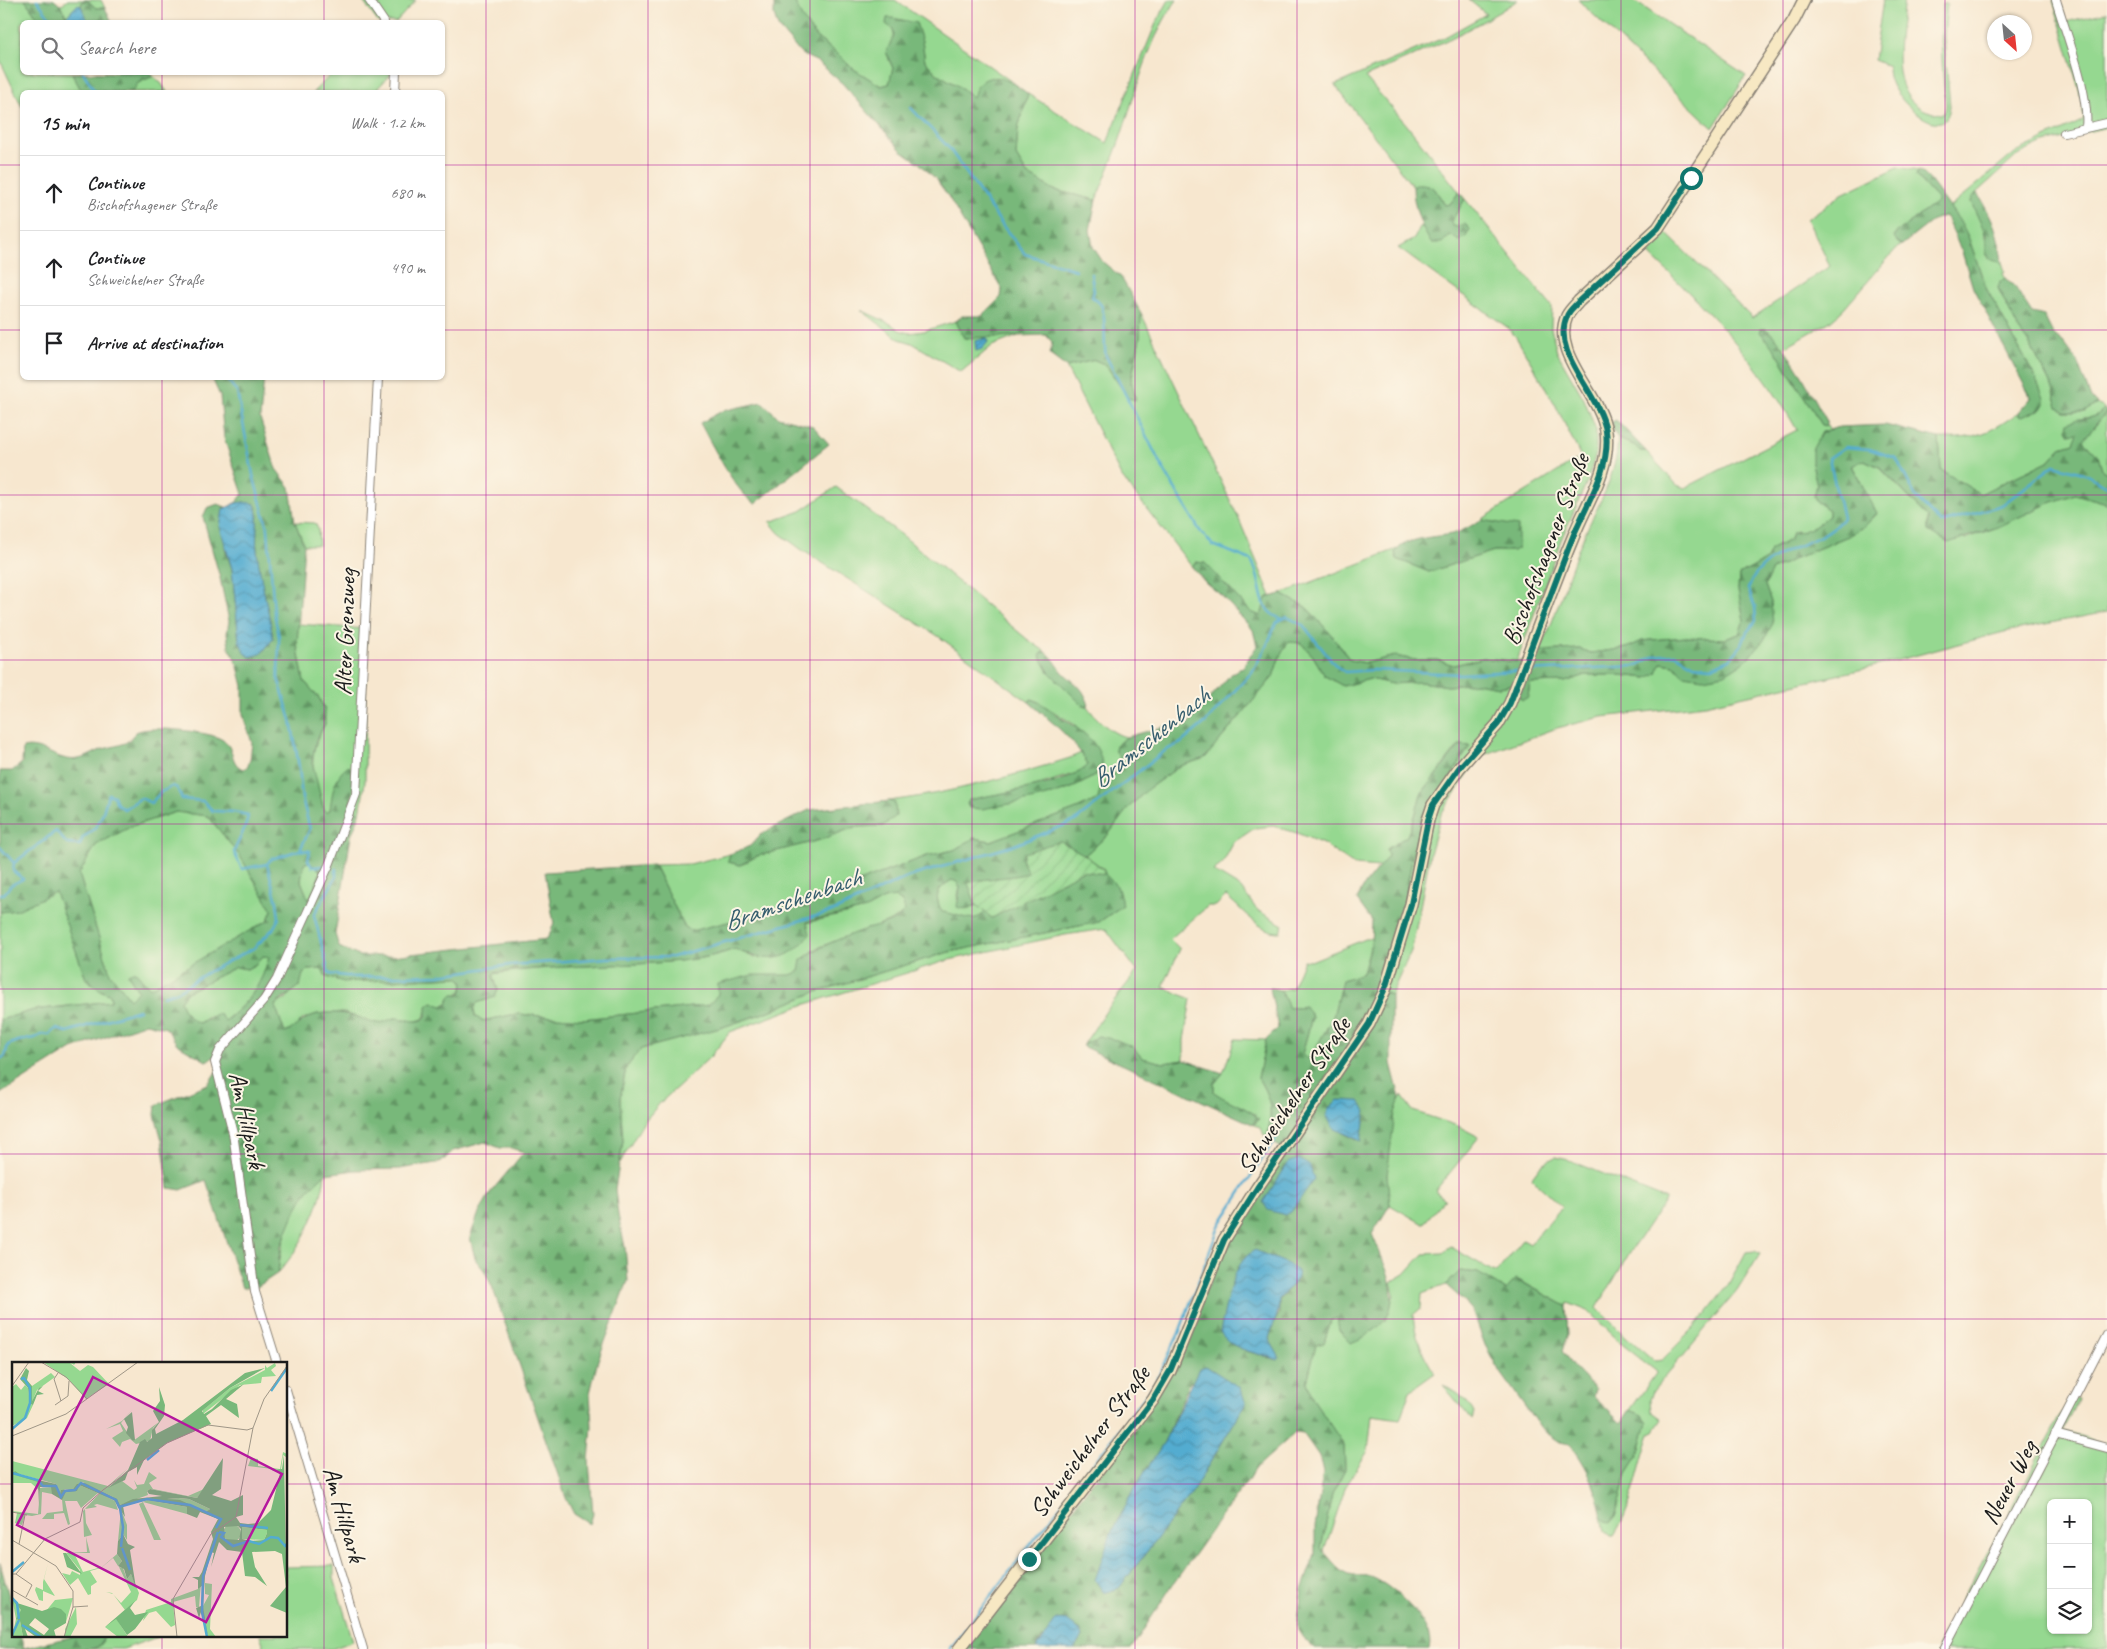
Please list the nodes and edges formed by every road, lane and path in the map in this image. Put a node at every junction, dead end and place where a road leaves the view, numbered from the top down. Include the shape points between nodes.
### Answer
1 (369, 0) edge
2 (1804, 0) edge
3 (2056, 0) edge
4 (383, 20) edge
5 (396, 75) edge
6 (395, 90) edge
7 (2107, 122) edge
8 (2086, 128) junction
9 (2064, 133) dead end
10 (378, 380) edge
11 (321, 882) joint
12 (1385, 990) joint
13 (2107, 1335) edge
14 (277, 1362) edge
15 (288, 1397) edge
16 (2055, 1434) junction
17 (2107, 1448) edge
18 (363, 1649) edge
19 (959, 1649) edge
20 (1944, 1649) edge

1 - 4 street
2 - 12 street, Bischofshagener Straße via 1658,228 1568,314 1564,324 1565,345 1601,414 1606,431 1601,474 1574,534 1510,703 1498,724 1459,768 1433,805 1411,904
3 - 8 street via 2084,98
5 - 6 street
7 - 8 street
8 - 9 street
10 - 11 street, Alter Grenzweg via 356,794
11 - 14 street, Am Hillpark via 273,986 220,1050 215,1062 233,1133 255,1292
12 - 19 street, Schweichelner Straße via 1369,1024 1224,1240 1170,1371 1153,1400
13 - 16 street, Neuer Weg
15 - 18 street, Am Hillpark
16 - 17 street
16 - 20 street, Neuer Weg

